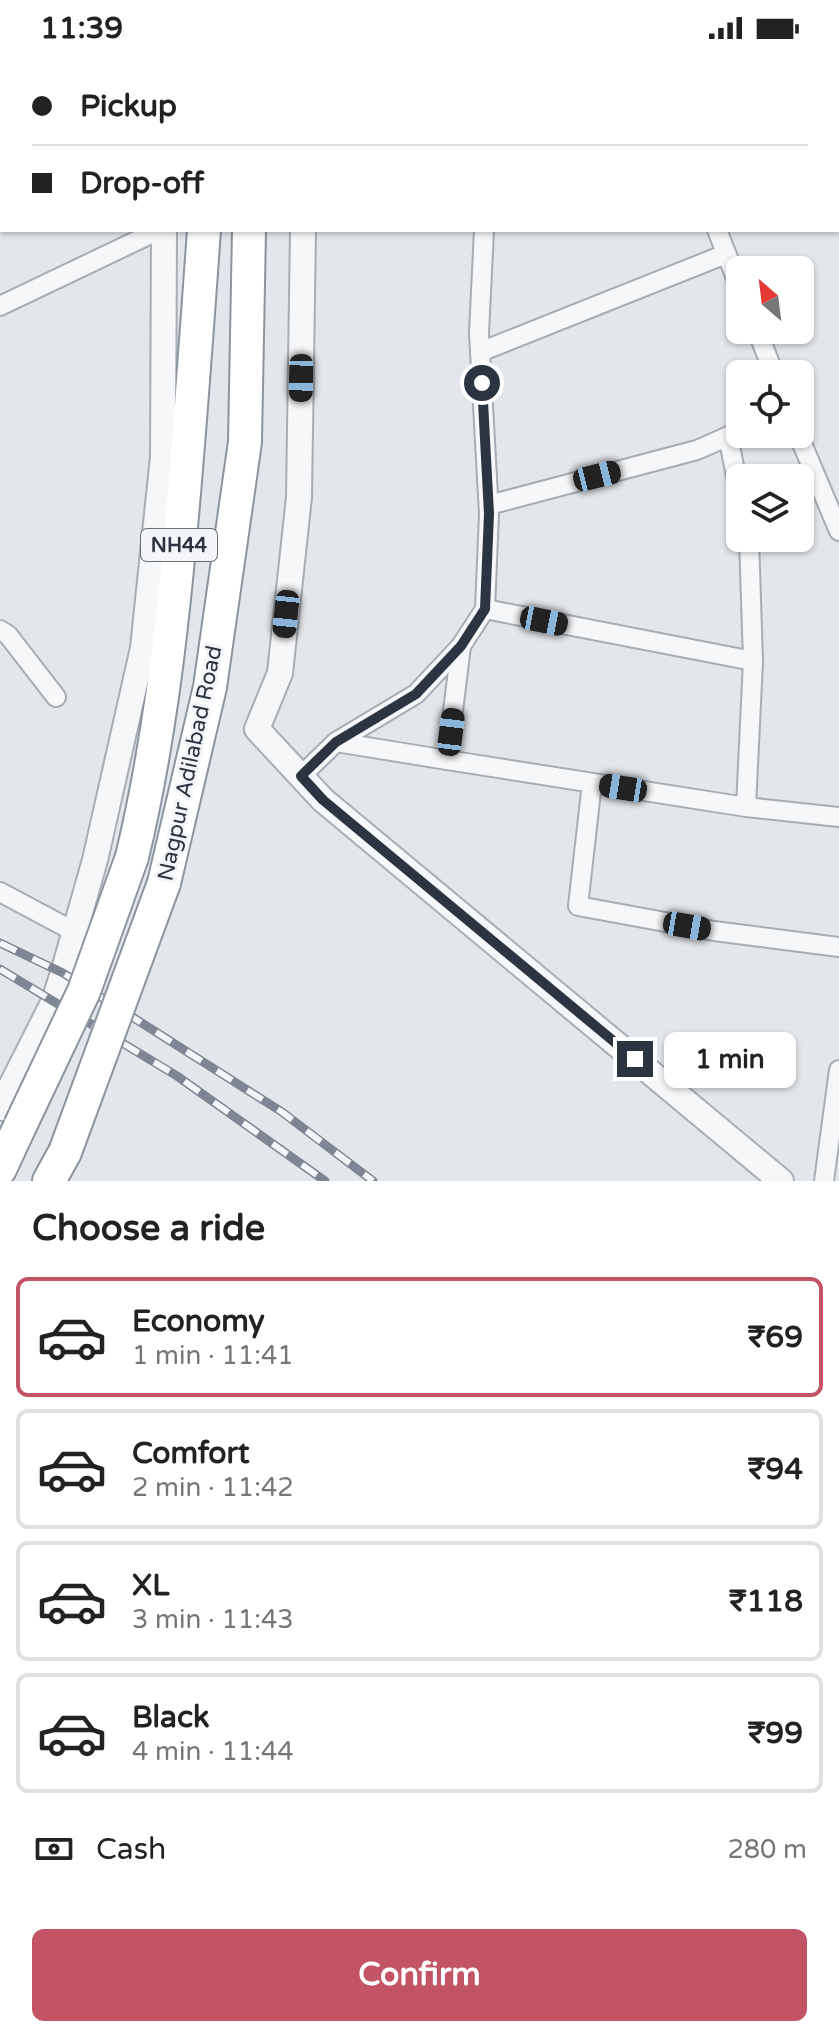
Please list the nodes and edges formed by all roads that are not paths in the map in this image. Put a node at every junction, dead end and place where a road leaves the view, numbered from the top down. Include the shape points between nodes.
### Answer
1 (158, 232) edge
2 (162, 232) edge
3 (204, 232) edge
4 (249, 232) edge
5 (303, 232) edge
6 (484, 232) edge
7 (718, 232) edge
8 (726, 254) joint
9 (0, 306) edge
10 (480, 352) junction
11 (726, 437) edge
12 (804, 448) edge
13 (489, 505) junction
14 (839, 531) edge
15 (749, 552) edge
16 (485, 609) junction
17 (0, 630) edge
18 (461, 646) junction
19 (753, 661) junction
20 (56, 697) dead end
21 (336, 742) junction
22 (447, 760) junction
23 (301, 776) junction
24 (592, 783) junction
25 (746, 807) junction
26 (839, 817) edge
27 (0, 892) edge
28 (75, 932) junction
29 (839, 947) edge
30 (839, 1070) edge
31 (10, 1117) edge
32 (0, 1169) edge
33 (49, 1181) edge
34 (781, 1181) edge
35 (824, 1181) edge

1 - 9 street
2 - 28 street via 163,457 143,648
3 - 31 highway, Nagpur Adilabad Road / NH44, bridge via 174,601 150,783 132,857 84,991
4 - 33 highway, Nagpur Adilabad Road / NH44, bridge via 245,442 210,687 164,883 65,1152
5 - 23 street via 299,497 280,673 257,729
6 - 10 street
7 - 8 street
8 - 10 street
10 - 13 street
11 - 13 street via 697,450
12 - 14 street
13 - 16 street
15 - 19 street
16 - 18 street
16 - 19 street
17 - 20 street
18 - 21 street via 416,694
18 - 22 street
19 - 25 street
21 - 22 street
21 - 23 street
22 - 24 street
23 - 34 street via 323,800
24 - 25 street
24 - 29 street via 578,906
25 - 26 street
27 - 28 street
28 - 31 street
30 - 35 street
31 - 32 highway, Nagpur Adilabad Road / NH44

